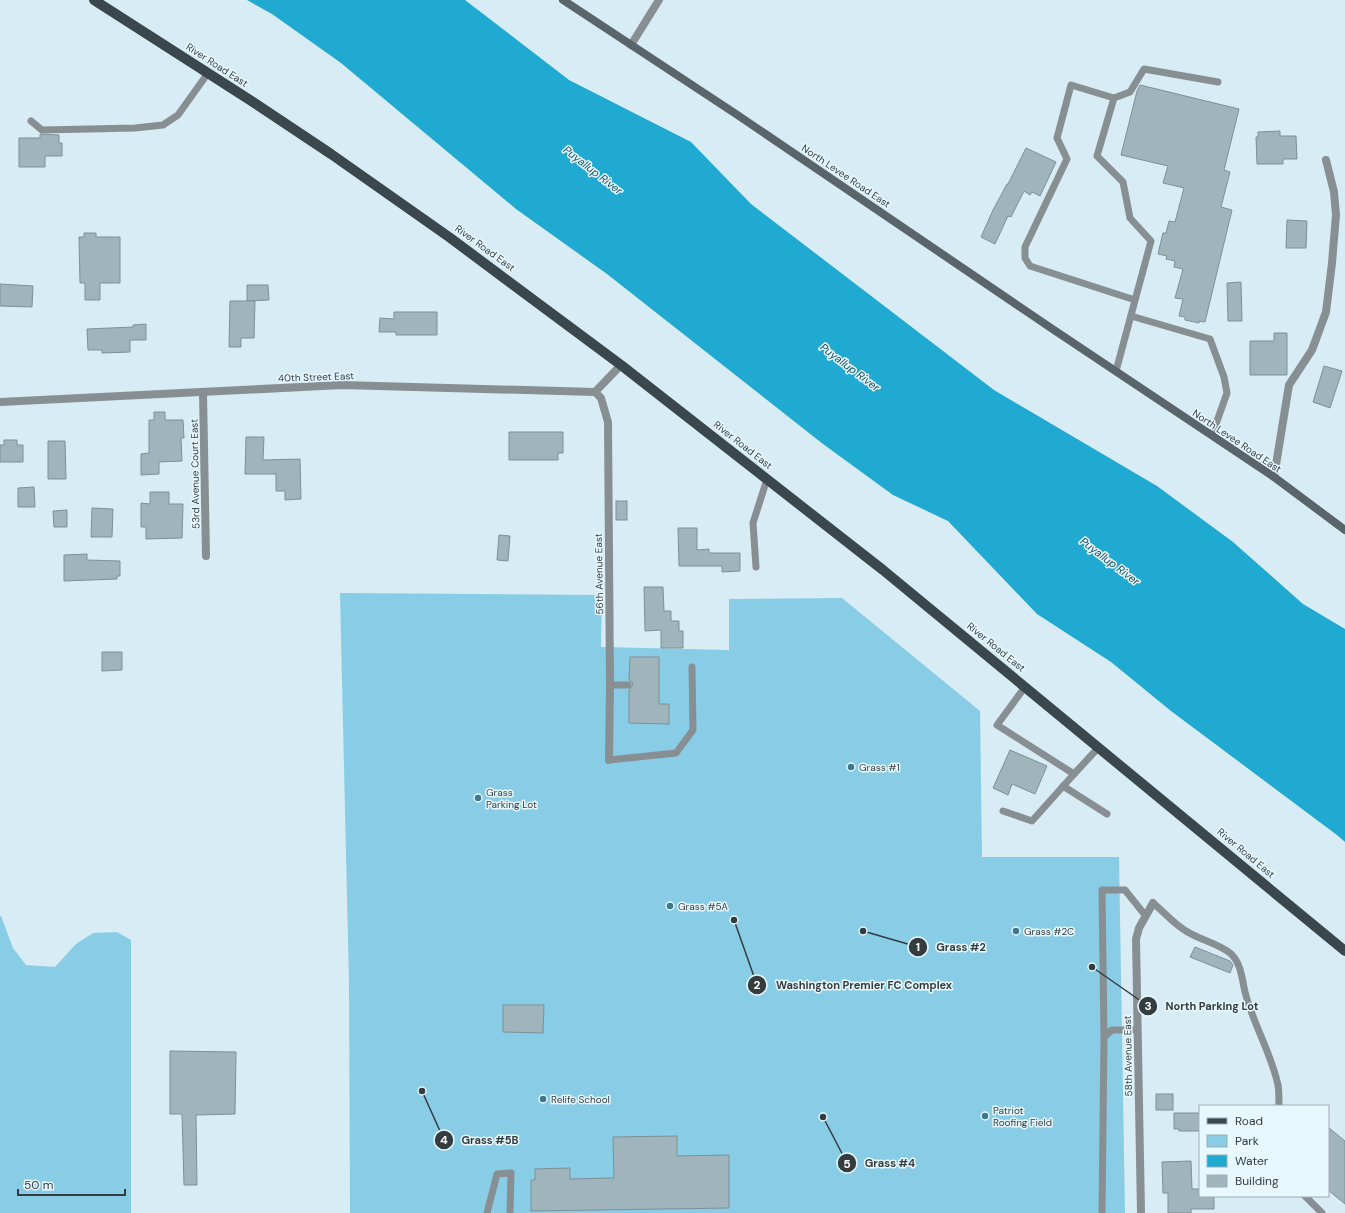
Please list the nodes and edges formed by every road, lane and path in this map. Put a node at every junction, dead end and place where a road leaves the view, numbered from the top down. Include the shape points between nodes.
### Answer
1 (94, 0) edge
2 (563, 0) edge
3 (659, 0) edge
4 (631, 45) junction
5 (208, 73) junction
6 (1218, 82) dead end
7 (1114, 98) junction
8 (31, 121) dead end
9 (1326, 160) dead end
10 (1135, 300) junction
11 (1131, 316) junction
12 (621, 365) junction
13 (1116, 371) junction
14 (203, 392) junction
15 (595, 392) junction
16 (0, 402) edge
17 (1212, 436) junction
18 (1274, 477) junction
19 (767, 479) junction
20 (1345, 530) edge
21 (206, 556) dead end
22 (756, 568) dead end
23 (692, 667) dead end
24 (610, 685) junction
25 (628, 686) dead end
26 (1025, 687) junction
27 (1098, 747) junction
28 (609, 760) joint
29 (1074, 774) junction
30 (1063, 786) junction
31 (1003, 811) dead end
32 (1107, 814) dead end
33 (1153, 903) joint
34 (1145, 915) junction
35 (1345, 951) edge
36 (1138, 1030) junction
37 (1104, 1037) junction
38 (1279, 1105) edge
39 (1306, 1197) edge
40 (487, 1213) edge
41 (510, 1213) edge
42 (1102, 1213) edge
43 (1141, 1213) edge
44 (1322, 1213) edge

1 - 5 main road, River Road East
2 - 4 street, North Levee Road East
3 - 4 street
4 - 13 street, North Levee Road East
5 - 8 lane via 178,115 163,125 42,130
5 - 12 main road, River Road East via 331,154 449,237
6 - 7 lane via 1144,69 1130,92
7 - 10 lane via 1097,156 1123,182 1130,218 1151,241
7 - 10 lane via 1071,85 1057,138 1067,159 1025,247 1025,258 1030,266
9 - 18 street via 1334,192 1336,215 1326,312 1312,350 1289,385
10 - 11 lane
11 - 13 lane
11 - 17 lane via 1210,339 1227,393
12 - 15 street
12 - 19 main road, River Road East
13 - 17 street, North Levee Road East
14 - 15 street, 40th Street East via 342,385
14 - 16 street, 40th Street East
14 - 21 street, 53rd Avenue Court East
15 - 24 street, 56th Avenue East via 601,398 608,422
17 - 18 street, North Levee Road East
18 - 20 street, North Levee Road East
19 - 22 lane via 753,523
19 - 26 main road, River Road East
23 - 28 lane via 693,730 676,753
24 - 25 lane
24 - 28 street, 56th Avenue East
26 - 27 main road, River Road East
26 - 29 lane via 997,726
27 - 29 lane
27 - 35 main road, River Road East
29 - 30 lane
30 - 31 lane via 1032,821
30 - 32 lane
33 - 34 street, 58th Avenue East
33 - 38 lane via 1186,931 1215,944 1236,960 1255,1023 1271,1061 1278,1086
34 - 36 street, 58th Avenue East via 1136,938
34 - 37 lane via 1126,890 1102,890
36 - 37 lane via 1112,1030
36 - 43 street, 58th Avenue East
37 - 42 lane
39 - 44 lane
40 - 41 lane via 497,1174 511,1174

